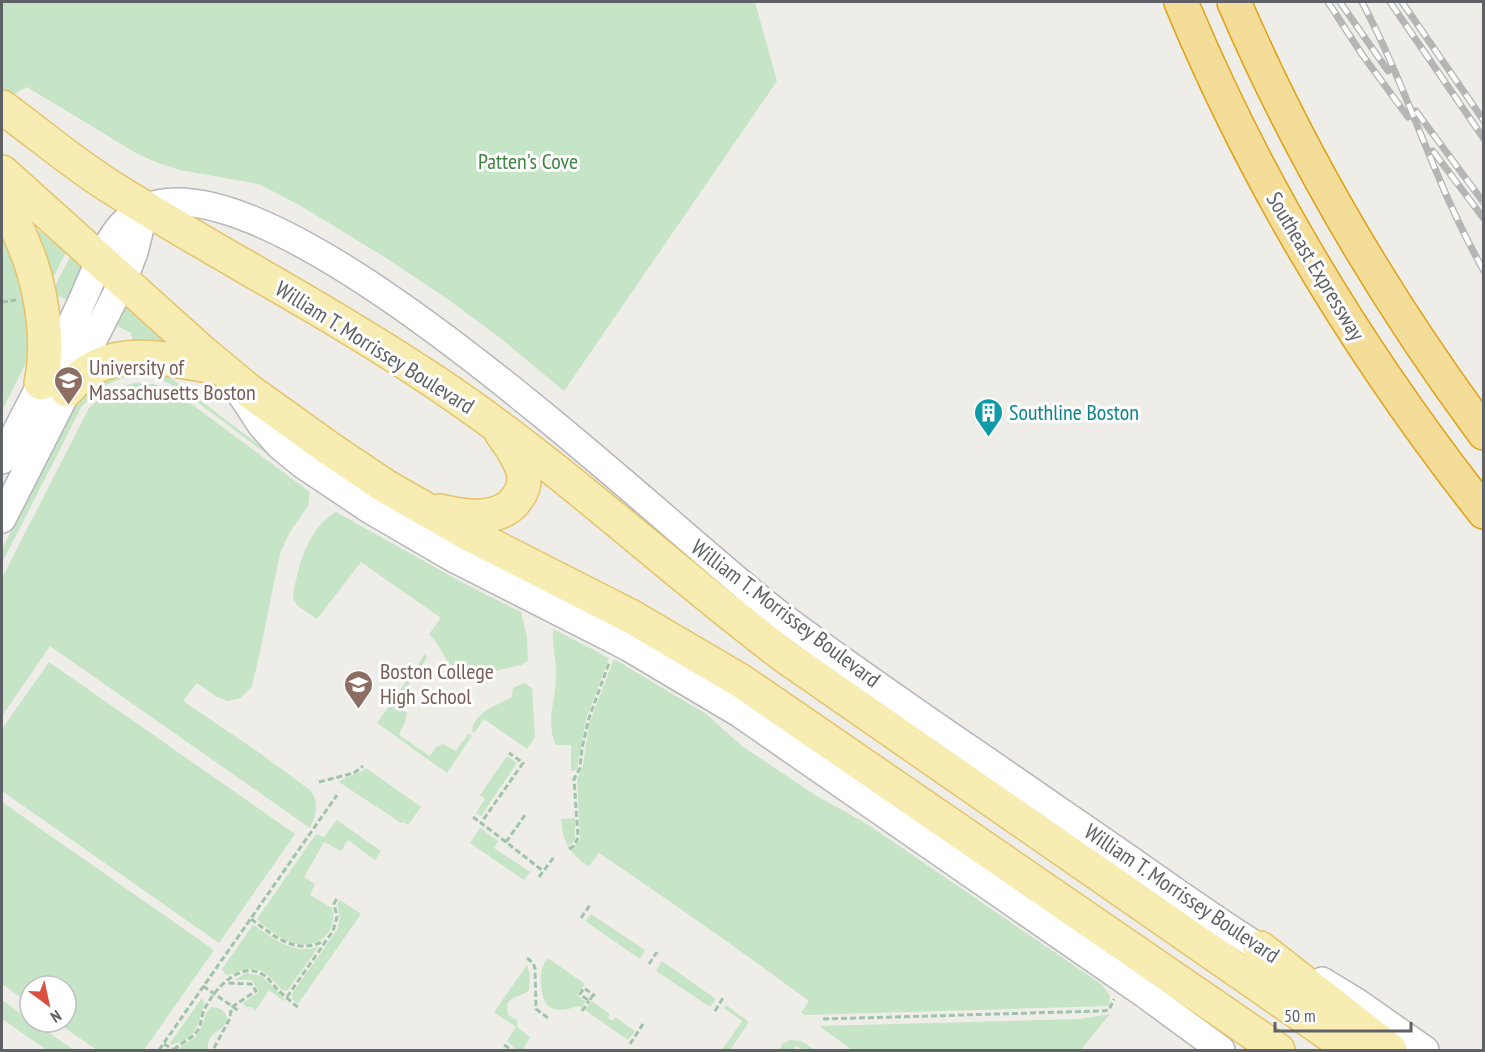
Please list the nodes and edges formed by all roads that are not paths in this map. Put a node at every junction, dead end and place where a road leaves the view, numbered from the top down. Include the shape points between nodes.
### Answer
1 (1180, 2) edge
2 (1234, 2) edge
3 (2, 107) edge
4 (2, 172) edge
5 (2, 195) edge
6 (145, 208) junction
7 (112, 271) junction
8 (221, 368) junction
9 (54, 386) junction
10 (489, 420) junction
11 (1484, 433) edge
12 (2, 460) edge
13 (412, 502) junction
14 (1484, 512) edge
15 (2, 519) edge
16 (1260, 948) junction
17 (1270, 1047) edge
18 (1221, 1050) edge
19 (1352, 1050) edge
20 (1390, 1050) edge
21 (1425, 1050) edge

1 - 14 highway, Southeast Expressway via 1242,134 1315,269 1385,378
2 - 11 highway, Southeast Expressway via 1293,128 1339,214 1412,332
3 - 6 main road, William T. Morrissey Boulevard via 97,178
4 - 7 main road
5 - 9 main road via 38,288 44,366
6 - 7 street via 118,229
6 - 10 main road, William T. Morrissey Boulevard via 413,368
6 - 16 street, William T. Morrissey Boulevard via 191,203 240,214 298,241 390,299 487,370 774,610
7 - 8 main road
7 - 9 street via 78,311
8 - 9 main road via 122,357
8 - 13 main road via 312,436
8 - 18 street via 271,436 314,473 425,543 610,637 739,713
9 - 12 street
9 - 15 street
10 - 13 main road via 508,442 522,469 522,489 515,501 504,510 485,516 455,514
10 - 19 main road, William T. Morrissey Boulevard via 786,657
13 - 17 main road via 659,632 732,675
16 - 20 main road
16 - 21 street, William T. Morrissey Boulevard via 1335,989

